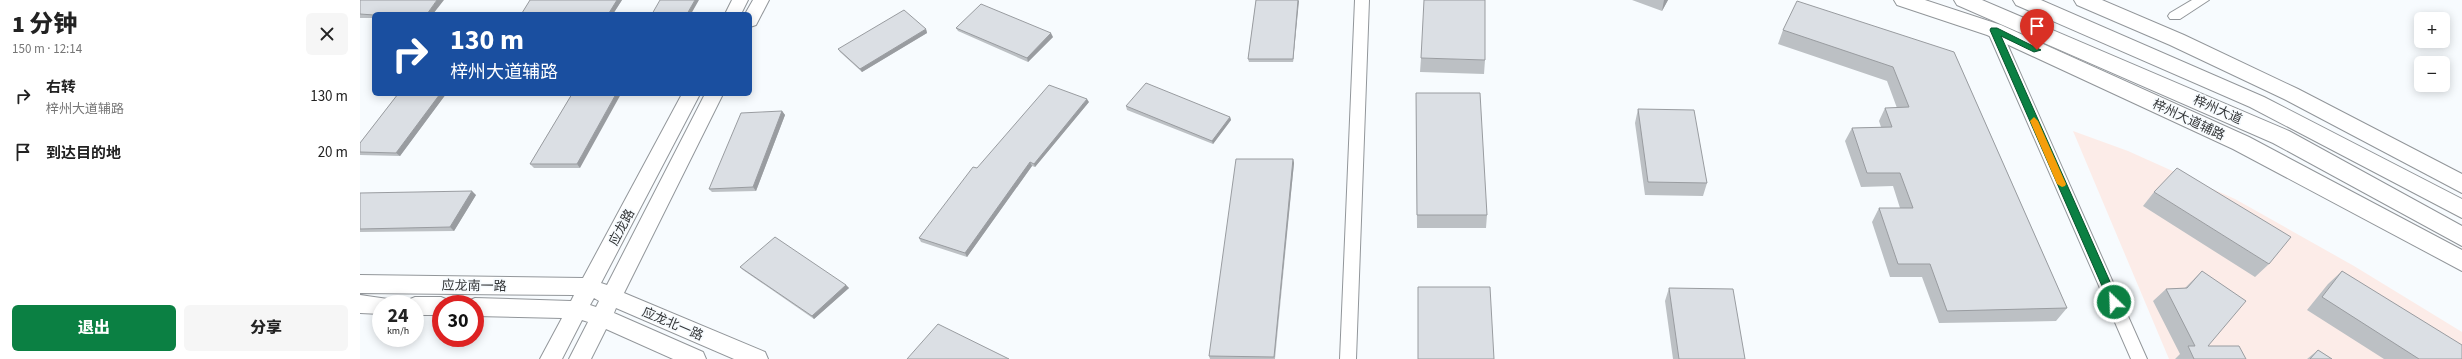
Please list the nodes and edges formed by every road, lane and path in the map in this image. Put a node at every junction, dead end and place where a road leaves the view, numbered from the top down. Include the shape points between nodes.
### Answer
1 (740, 0) edge
2 (761, 0) edge
3 (1362, 0) edge
4 (1904, 0) edge
5 (1964, 0) edge
6 (2023, 0) edge
7 (2084, 0) edge
8 (2202, 0) edge
9 (734, 12) edge
10 (2175, 16) dead end
11 (752, 17) edge
12 (1994, 30) junction
13 (690, 96) edge
14 (713, 96) edge
15 (2225, 136) junction
16 (2462, 184) edge
17 (2462, 209) edge
18 (2462, 237) edge
19 (2462, 261) edge
20 (360, 284) edge
21 (589, 287) junction
22 (612, 297) junction
23 (360, 304) edge
24 (372, 305) edge
25 (484, 307) edge
26 (577, 310) junction
27 (601, 318) junction
28 (551, 359) edge
29 (580, 359) edge
30 (695, 359) edge
31 (757, 359) edge
32 (1348, 359) edge
33 (2140, 359) edge

1 - 9 street
2 - 11 street
3 - 32 street
4 - 12 main road, 梓州大道辅路
5 - 18 main road, 梓州大道 via 2281,137
6 - 17 main road, 梓州大道 via 2257,102
7 - 16 main road via 2177,40 2291,94
8 - 10 street
12 - 15 main road, 梓州大道辅路
12 - 33 street
13 - 21 street, 应龙路
14 - 22 street, 应龙路
15 - 18 main road
15 - 19 main road, 梓州大道辅路
20 - 21 street, 应龙南一路
21 - 22 street, 应龙北一路
21 - 26 street, 应龙路
22 - 27 street, 应龙路
22 - 31 street, 应龙北一路
23 - 24 street
25 - 26 street, 应龙南一路
26 - 27 street, 应龙北一路
26 - 28 street, 应龙路
27 - 29 street, 应龙路
27 - 30 street, 应龙北一路

